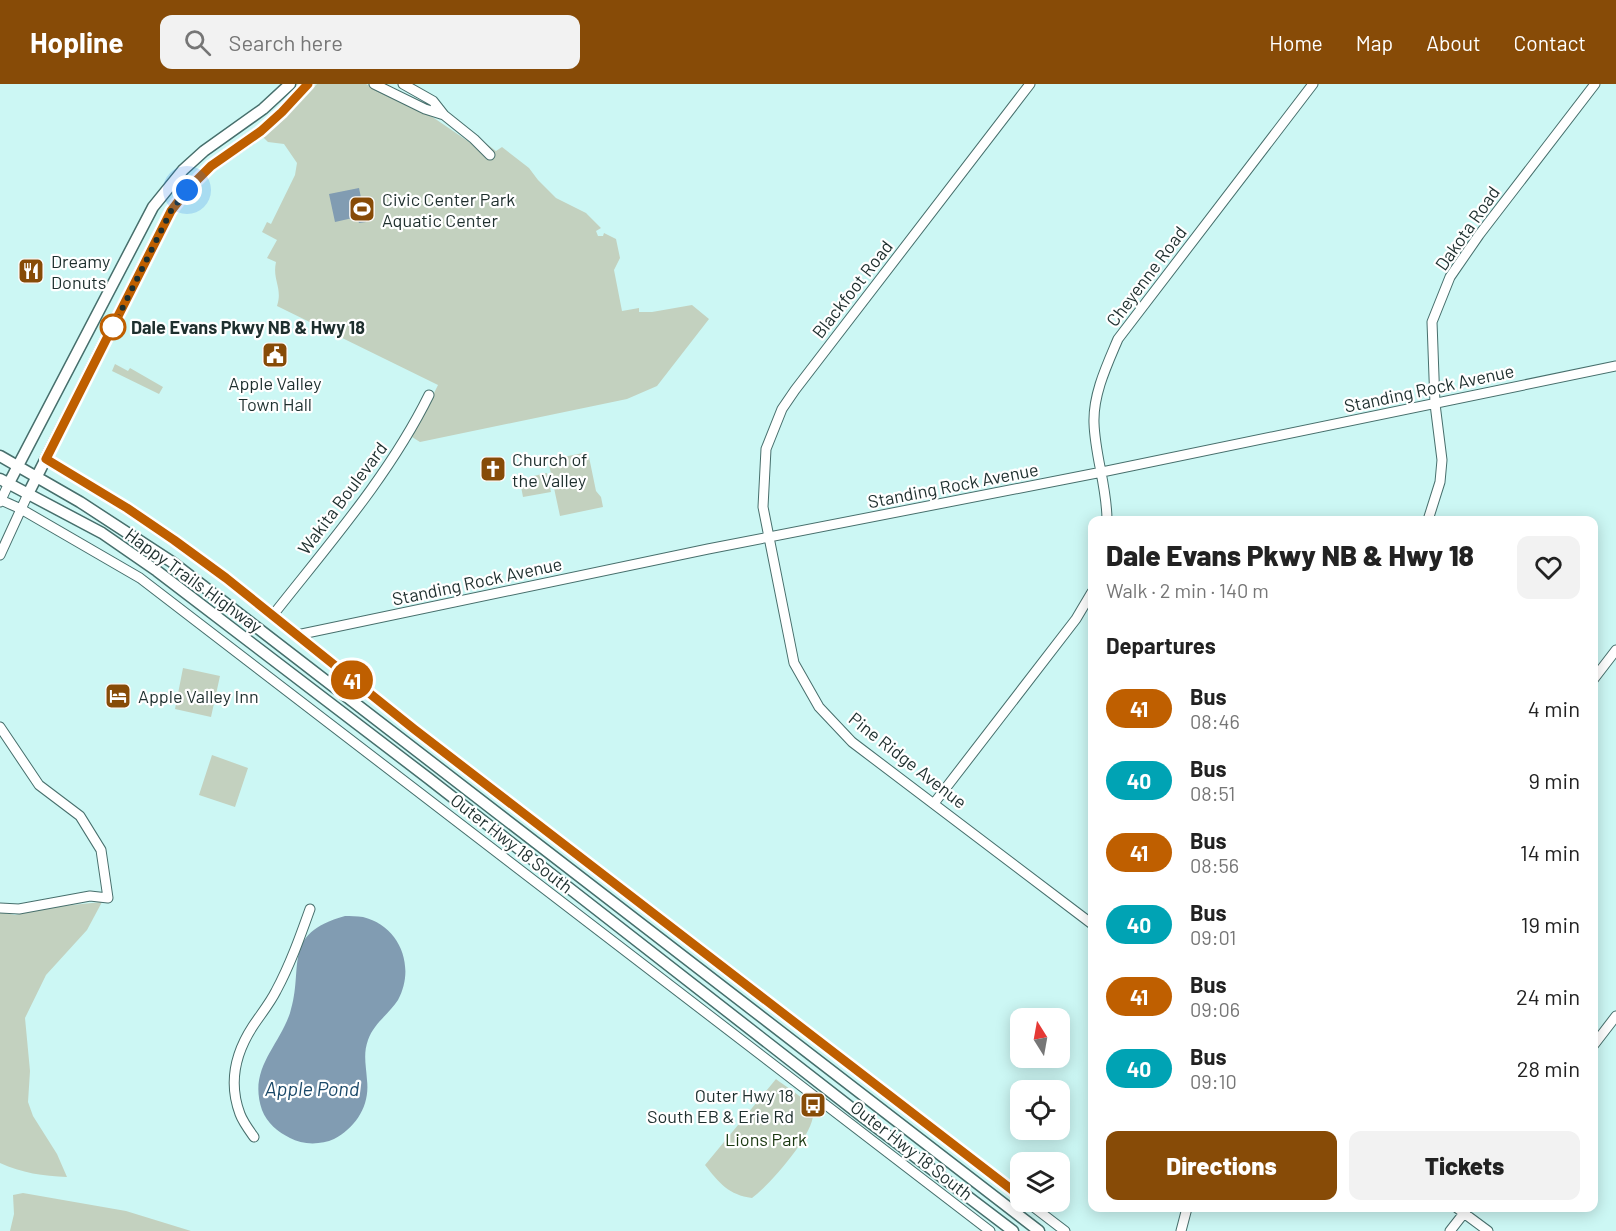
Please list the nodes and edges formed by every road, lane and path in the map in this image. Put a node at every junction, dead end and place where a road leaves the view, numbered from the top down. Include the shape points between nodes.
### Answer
1 (290, 84) edge
2 (308, 84) edge
3 (374, 84) edge
4 (403, 84) edge
5 (1030, 84) edge
6 (1314, 84) edge
7 (1595, 84) edge
8 (444, 115) junction
9 (490, 155) dead end
10 (1616, 366) edge
11 (429, 395) dead end
12 (1435, 404) junction
13 (0, 456) edge
14 (46, 459) junction
15 (18, 465) junction
16 (1102, 472) junction
17 (38, 477) junction
18 (4, 481) edge
19 (28, 494) junction
20 (0, 501) edge
21 (21, 509) junction
22 (1107, 516) edge
23 (1429, 516) edge
24 (768, 538) junction
25 (0, 555) edge
26 (1088, 599) edge
27 (273, 615) junction
28 (297, 635) junction
29 (1616, 650) edge
30 (1598, 673) edge
31 (0, 728) edge
32 (935, 802) junction
33 (0, 908) edge
34 (310, 909) dead end
35 (1088, 921) edge
36 (1616, 1016) edge
37 (1598, 1039) edge
38 (254, 1137) dead end
39 (1010, 1188) edge
40 (1040, 1212) edge
41 (1186, 1212) edge
42 (1461, 1212) edge
43 (1466, 1212) edge
44 (990, 1231) edge
45 (1013, 1231) edge
46 (1039, 1231) edge
47 (1065, 1231) edge
48 (1181, 1231) edge
49 (1450, 1231) edge
50 (1488, 1231) edge

1 - 15 main road via 190,163 153,207
2 - 14 main road via 261,131 211,166 171,211
3 - 8 street
4 - 8 street via 433,101
5 - 24 street, Blackfoot Road via 782,409 765,458 763,507
6 - 16 street, Cheyenne Road via 1118,339 1101,379 1094,422
7 - 12 street, Dakota Road via 1450,277 1432,322
8 - 9 street
10 - 12 street, Standing Rock Avenue
11 - 27 street, Wakita Boulevard via 412,430 365,498
12 - 16 street, Standing Rock Avenue
12 - 23 street, Dakota Road via 1442,460
13 - 15 main road, Happy Trails Highway
14 - 17 main road
14 - 27 street via 174,540
15 - 17 main road, Happy Trails Highway
15 - 18 main road
16 - 22 street, Cheyenne Road
16 - 24 street, Standing Rock Avenue
17 - 19 main road
17 - 46 main road, Happy Trails Highway via 172,562
18 - 19 main road, Happy Trails Highway
18 - 20 street
19 - 21 street
19 - 45 main road, Happy Trails Highway via 102,533 157,571
20 - 21 street, Outer Hwy 18 South
21 - 25 street
21 - 44 street, Outer Hwy 18 South via 140,578
24 - 28 street, Standing Rock Avenue
24 - 32 street, Pine Ridge Avenue via 794,663 819,707 852,742
26 - 32 street
27 - 28 street
28 - 39 street
29 - 30 street
31 - 33 street via 39,784 80,816 101,850 108,887 108,897
32 - 35 street, Pine Ridge Avenue
34 - 38 street via 280,983 238,1052 233,1075 235,1093 240,1114
36 - 37 street
40 - 47 street
41 - 48 street
42 - 49 street
43 - 50 street

